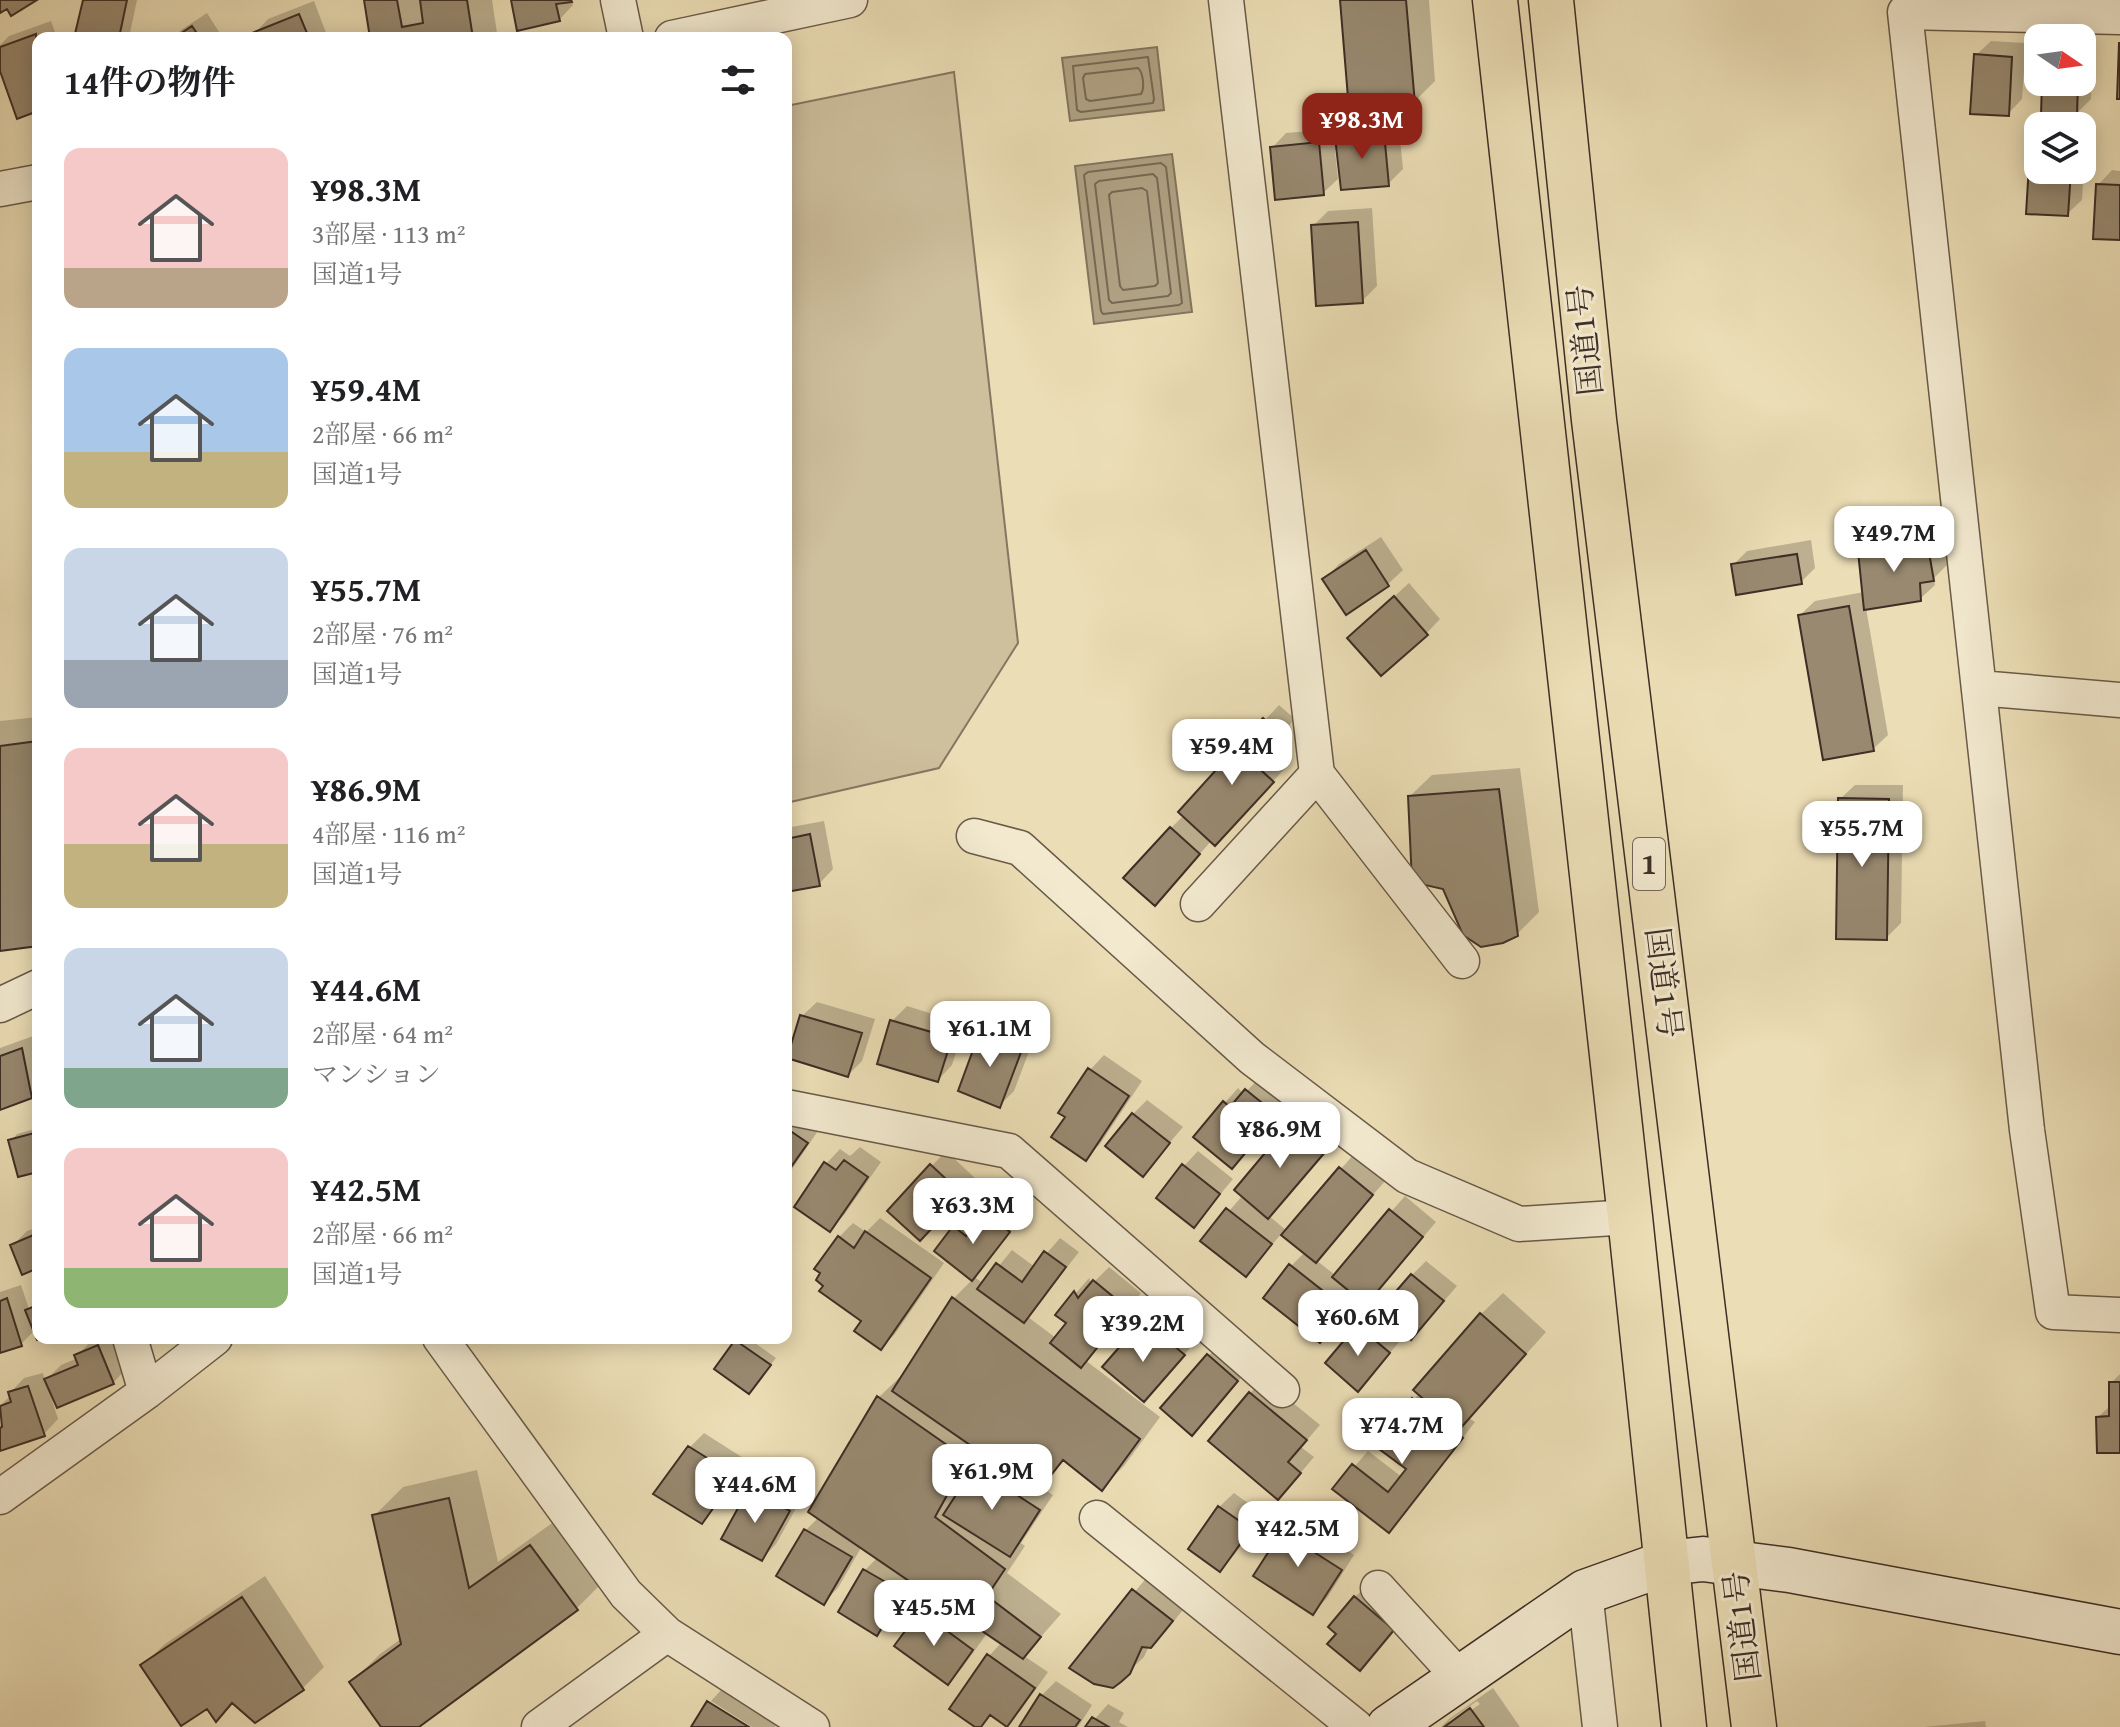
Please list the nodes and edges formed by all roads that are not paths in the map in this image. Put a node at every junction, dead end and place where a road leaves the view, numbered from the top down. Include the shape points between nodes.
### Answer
1 (618, 0) edge
2 (850, 0) edge
3 (1226, 0) edge
4 (1495, 0) edge
5 (1551, 0) edge
6 (2120, 17) edge
7 (625, 32) edge
8 (700, 32) edge
9 (32, 183) edge
10 (0, 189) edge
11 (1979, 688) junction
12 (2120, 700) edge
13 (1317, 774) junction
14 (974, 836) dead end
15 (1198, 904) dead end
16 (1462, 961) dead end
17 (792, 1108) edge
18 (1630, 1217) junction
19 (2120, 1315) edge
20 (132, 1344) edge
21 (207, 1344) edge
22 (444, 1344) edge
23 (1282, 1390) dead end
24 (146, 1392) junction
25 (0, 1497) edge
26 (1097, 1518) dead end
27 (1734, 1562) junction
28 (1666, 1563) junction
29 (1378, 1588) dead end
30 (1585, 1592) junction
31 (2120, 1632) edge
32 (667, 1634) junction
33 (1460, 1678) junction
34 (539, 1727) edge
35 (812, 1727) edge
36 (1356, 1727) edge
37 (1389, 1727) edge
38 (1600, 1727) edge
39 (1684, 1727) edge
40 (1754, 1727) edge

1 - 7 street
2 - 8 street
3 - 13 street
4 - 18 highway, 国道1号 / 1
5 - 27 highway, 国道1号 / 1 via 1594,420
6 - 11 street via 1905,12
9 - 10 street
11 - 12 street
11 - 19 street via 2027,1130 2053,1312
13 - 15 street
13 - 16 street
14 - 18 street via 1020,848 1252,1058 1407,1176 1519,1224
17 - 23 street via 1009,1151
18 - 28 highway, 国道1号 / 1
20 - 24 street
21 - 24 street
22 - 32 street via 626,1594
24 - 25 street
26 - 36 street
27 - 28 street
27 - 31 street
27 - 40 highway, 国道1号 / 1
28 - 30 street
28 - 39 highway, 国道1号 / 1
29 - 33 street
30 - 33 street
30 - 38 street
32 - 34 street
32 - 35 street
33 - 37 street

